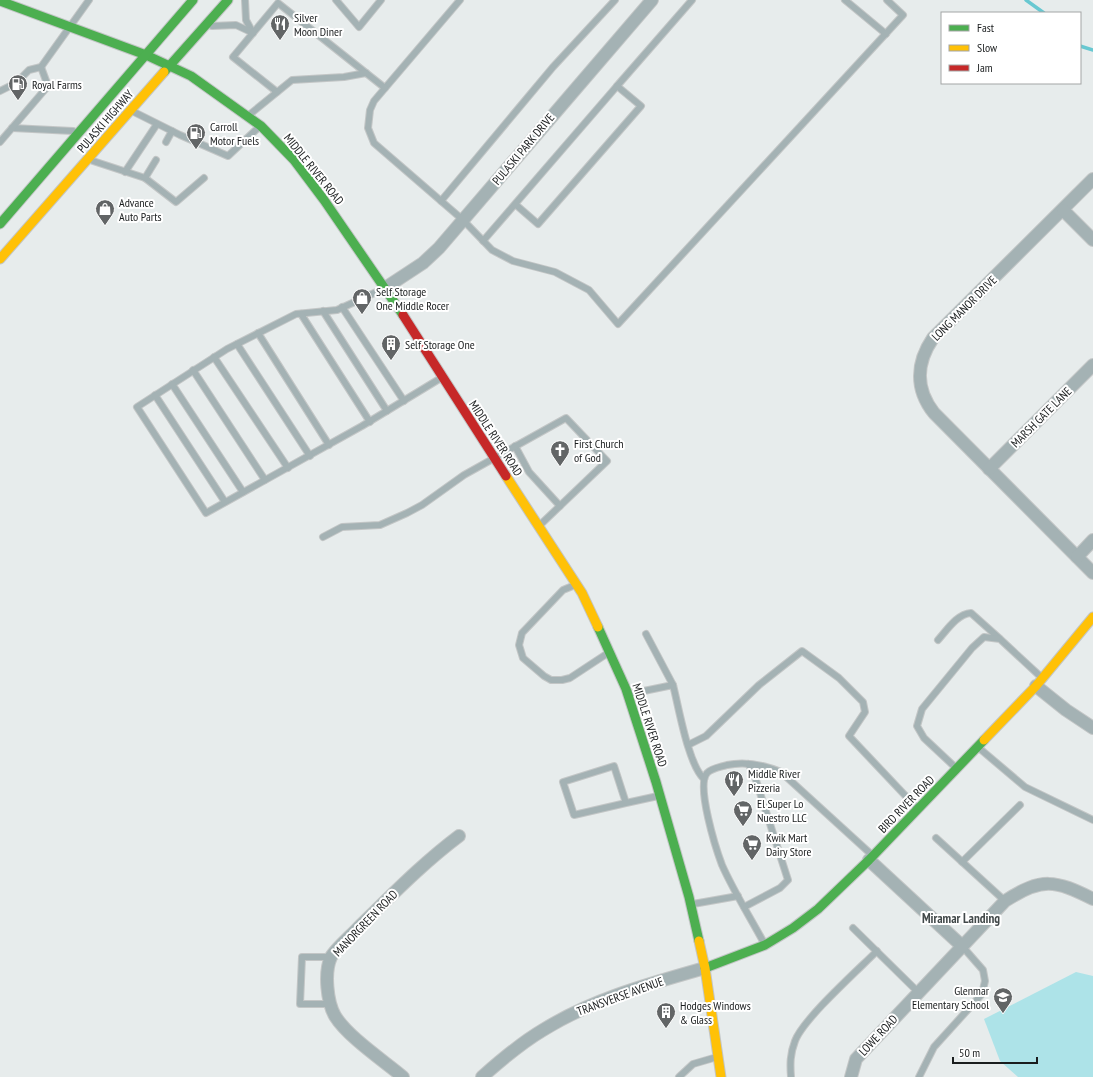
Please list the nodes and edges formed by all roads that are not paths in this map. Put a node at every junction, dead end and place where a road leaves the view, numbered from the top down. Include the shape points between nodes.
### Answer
1 (89, 0) edge
2 (193, 0) edge
3 (228, 0) edge
4 (245, 0) edge
5 (336, 0) edge
6 (381, 0) edge
7 (460, 0) edge
8 (615, 0) edge
9 (652, 0) edge
10 (692, 0) edge
11 (845, 0) edge
12 (887, 0) edge
13 (0, 1) edge
14 (204, 27) junction
15 (69, 28) junction
16 (253, 33) junction
17 (886, 34) junction
18 (146, 55) junction
19 (170, 66) junction
20 (41, 67) junction
21 (366, 73) junction
22 (617, 86) junction
23 (1, 88) edge
24 (385, 88) junction
25 (277, 92) junction
26 (131, 110) junction
27 (248, 116) junction
28 (157, 124) junction
29 (261, 126) junction
30 (12, 128) junction
31 (172, 131) junction
32 (79, 132) junction
33 (0, 142) edge
34 (166, 142) dead end
35 (87, 159) junction
36 (156, 160) dead end
37 (125, 172) junction
38 (146, 178) junction
39 (204, 178) dead end
40 (1093, 179) edge
41 (441, 201) junction
42 (515, 204) junction
43 (1063, 210) junction
44 (463, 220) junction
45 (0, 224) edge
46 (1093, 240) edge
47 (483, 241) junction
48 (0, 259) edge
49 (385, 288) junction
50 (342, 308) junction
51 (323, 311) junction
52 (301, 314) junction
53 (258, 333) junction
54 (237, 344) junction
55 (214, 357) junction
56 (1093, 366) edge
57 (193, 370) junction
58 (442, 377) junction
59 (172, 384) junction
60 (155, 395) junction
61 (404, 401) junction
62 (387, 411) junction
63 (370, 422) junction
64 (329, 445) junction
65 (515, 446) junction
66 (310, 456) junction
67 (494, 458) junction
68 (288, 468) junction
69 (990, 469) junction
70 (266, 480) junction
71 (244, 492) junction
72 (225, 502) junction
73 (560, 506) junction
74 (539, 526) junction
75 (323, 537) dead end
76 (1093, 540) edge
77 (1077, 557) junction
78 (1093, 573) edge
79 (576, 584) junction
80 (1092, 620) edge
81 (646, 634) dead end
82 (1000, 639) junction
83 (938, 640) dead end
84 (610, 652) junction
85 (1039, 682) junction
86 (673, 685) junction
87 (628, 695) junction
88 (1093, 728) edge
89 (688, 745) junction
90 (978, 747) junction
91 (748, 764) junction
92 (957, 769) junction
93 (704, 779) junction
94 (660, 795) junction
95 (626, 803) junction
96 (1020, 805) dead end
97 (918, 809) junction
98 (1093, 820) edge
99 (460, 836) dead end
100 (936, 838) dead end
101 (871, 858) junction
102 (962, 862) junction
103 (738, 896) junction
104 (1093, 899) edge
105 (1005, 902) junction
106 (691, 904) junction
107 (744, 907) junction
108 (853, 928) dead end
109 (765, 945) junction
110 (962, 946) junction
111 (877, 951) junction
112 (331, 957) junction
113 (705, 968) junction
114 (918, 992) junction
115 (329, 1004) junction
116 (718, 1056) junction
117 (403, 1077) edge
118 (482, 1077) edge
119 (679, 1077) edge
120 (721, 1077) edge
121 (791, 1077) edge
122 (852, 1077) edge
123 (919, 1077) edge

1 - 15 lane
2 - 18 main road, PULASKI HIGHWAY
3 - 14 main road, PULASKI HIGHWAY
4 - 16 lane via 246,20
5 - 6 lane via 359,27
7 - 24 lane
8 - 41 lane via 553,67
9 - 44 street, PULASKI PARK DRIVE
10 - 22 lane
11 - 17 lane
12 - 17 lane via 903,15
13 - 15 main road, MIDDLE RIVER ROAD
14 - 16 lane via 236,25
14 - 19 main road, PULASKI HIGHWAY
15 - 18 main road, MIDDLE RIVER ROAD
15 - 20 lane
16 - 21 lane via 278,3
16 - 25 lane via 233,57
17 - 47 lane via 618,324 590,290 555,272 513,261 492,250
18 - 19 main road, MIDDLE RIVER ROAD
18 - 32 main road, PULASKI HIGHWAY
19 - 26 main road, PULASKI HIGHWAY
19 - 27 main road, MIDDLE RIVER ROAD via 191,76
20 - 23 lane via 29,70 16,83
20 - 30 lane via 48,86
21 - 24 lane
21 - 25 lane via 292,80
22 - 42 lane
22 - 42 lane via 641,106 538,224
24 - 41 lane via 370,110 370,137 389,157
25 - 27 lane
26 - 28 lane
26 - 35 main road, PULASKI HIGHWAY
27 - 29 main road, MIDDLE RIVER ROAD
28 - 31 lane
28 - 37 lane
29 - 31 lane via 228,156
29 - 49 main road, MIDDLE RIVER ROAD via 294,160
30 - 32 lane
30 - 33 lane
31 - 34 lane
32 - 45 main road, PULASKI HIGHWAY
35 - 37 lane
35 - 48 main road, PULASKI HIGHWAY
36 - 38 lane
37 - 38 lane
38 - 39 lane via 176,202
40 - 43 street, LONG MANOR DRIVE
41 - 44 lane
42 - 47 lane
43 - 46 street
43 - 69 street, LONG MANOR DRIVE via 933,338 921,360 920,383 928,405
44 - 47 lane
44 - 49 street, PULASKI PARK DRIVE via 423,262
49 - 50 lane
49 - 58 main road, MIDDLE RIVER ROAD
50 - 51 lane
50 - 61 lane
51 - 52 lane
51 - 62 lane
52 - 53 lane via 296,314
52 - 63 lane
53 - 54 lane
53 - 64 lane
54 - 55 lane
54 - 66 lane
55 - 57 lane
55 - 68 lane
56 - 69 street, MARSH GATE LANE
57 - 59 lane
57 - 70 lane
58 - 61 lane
58 - 67 main road, MIDDLE RIVER ROAD
59 - 60 lane
59 - 71 lane
60 - 72 lane
60 - 72 lane via 136,407 206,513
61 - 62 lane
62 - 63 lane
63 - 64 lane
64 - 66 lane
65 - 67 lane
65 - 73 lane via 529,472
65 - 73 lane via 566,418 607,460
66 - 68 lane
67 - 74 main road, MIDDLE RIVER ROAD
67 - 75 lane via 464,475 422,505 400,516 380,525 342,527
68 - 70 lane
69 - 77 street, LONG MANOR DRIVE
70 - 71 lane
71 - 72 lane
73 - 74 lane
74 - 79 main road, MIDDLE RIVER ROAD
76 - 77 street
77 - 78 street, LONG MANOR DRIVE
79 - 84 main road, MIDDLE RIVER ROAD
79 - 84 lane via 563,590 522,633 519,645 523,658 551,680 562,680 570,678
80 - 85 main road, BIRD RIVER ROAD
81 - 86 lane
82 - 83 lane via 971,613 959,618
82 - 85 lane
82 - 92 lane via 984,638 972,648 918,717 917,726 924,738
84 - 87 main road, MIDDLE RIVER ROAD
85 - 88 street via 1066,710
85 - 90 main road, BIRD RIVER ROAD
86 - 87 lane
86 - 89 lane
87 - 94 main road, MIDDLE RIVER ROAD
89 - 93 lane via 698,773
89 - 97 lane via 706,736 759,685 802,651 839,678 863,702 865,712 849,736
90 - 92 main road, BIRD RIVER ROAD
90 - 98 lane via 1025,787
91 - 93 lane via 717,768
91 - 101 lane via 781,772
91 - 107 lane via 753,771 788,880 780,888
92 - 97 main road, BIRD RIVER ROAD
93 - 103 lane via 706,806 717,849
94 - 95 lane
94 - 106 main road, MIDDLE RIVER ROAD
95 - 95 lane via 614,766 563,782 574,815
96 - 102 lane
97 - 101 main road, BIRD RIVER ROAD
99 - 112 street, MANORGREEN ROAD via 404,883
100 - 102 lane
101 - 109 main road, BIRD RIVER ROAD via 818,909
101 - 110 street
102 - 105 lane
103 - 106 lane
103 - 107 lane
104 - 105 street, LOWE ROAD via 1059,884 1047,884 1034,885
105 - 110 street, LOWE ROAD
106 - 113 main road, MIDDLE RIVER ROAD
107 - 109 lane
108 - 111 lane
109 - 113 main road, BIRD RIVER ROAD
110 - 114 street, LOWE ROAD
110 - 123 lane via 983,970 985,981 982,994 934,1048
111 - 114 lane
111 - 121 lane via 810,1019 795,1039 790,1058
112 - 115 street, MANORGREEN ROAD via 327,979
112 - 115 lane via 302,957 300,1004
113 - 116 main road, MIDDLE RIVER ROAD
113 - 118 street, TRANSVERSE AVENUE via 635,988 574,1012 541,1030
114 - 122 street, LOWE ROAD via 856,1059
115 - 117 street, MANORGREEN ROAD via 348,1031
116 - 119 lane via 693,1064
116 - 120 main road, MIDDLE RIVER ROAD

